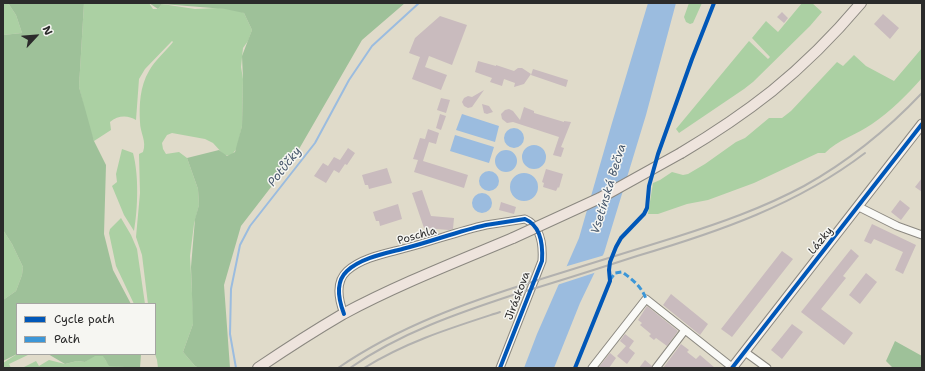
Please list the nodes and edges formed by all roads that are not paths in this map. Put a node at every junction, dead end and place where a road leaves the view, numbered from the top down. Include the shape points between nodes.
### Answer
1 (860, 3) edge
2 (922, 124) edge
3 (859, 207) junction
4 (536, 230) joint
5 (922, 235) edge
6 (344, 314) junction
7 (684, 330) junction
8 (745, 352) junction
9 (258, 368) edge
10 (500, 368) edge
11 (592, 368) edge
12 (656, 368) edge
13 (732, 368) edge
14 (767, 368) edge

1 - 6 main road, bridge via 813,55 772,91 681,153 600,198 394,289
2 - 3 street, Lázky
3 - 5 street
3 - 8 street, Lázky
4 - 6 street, Poschla via 525,219 485,226 366,260 343,276 339,293
4 - 10 street, Jiráskova via 541,239 542,261
6 - 9 main road
7 - 11 street, Lázky via 646,299
7 - 12 street
7 - 13 street, Lázky
8 - 13 street, Lázky
8 - 14 street

